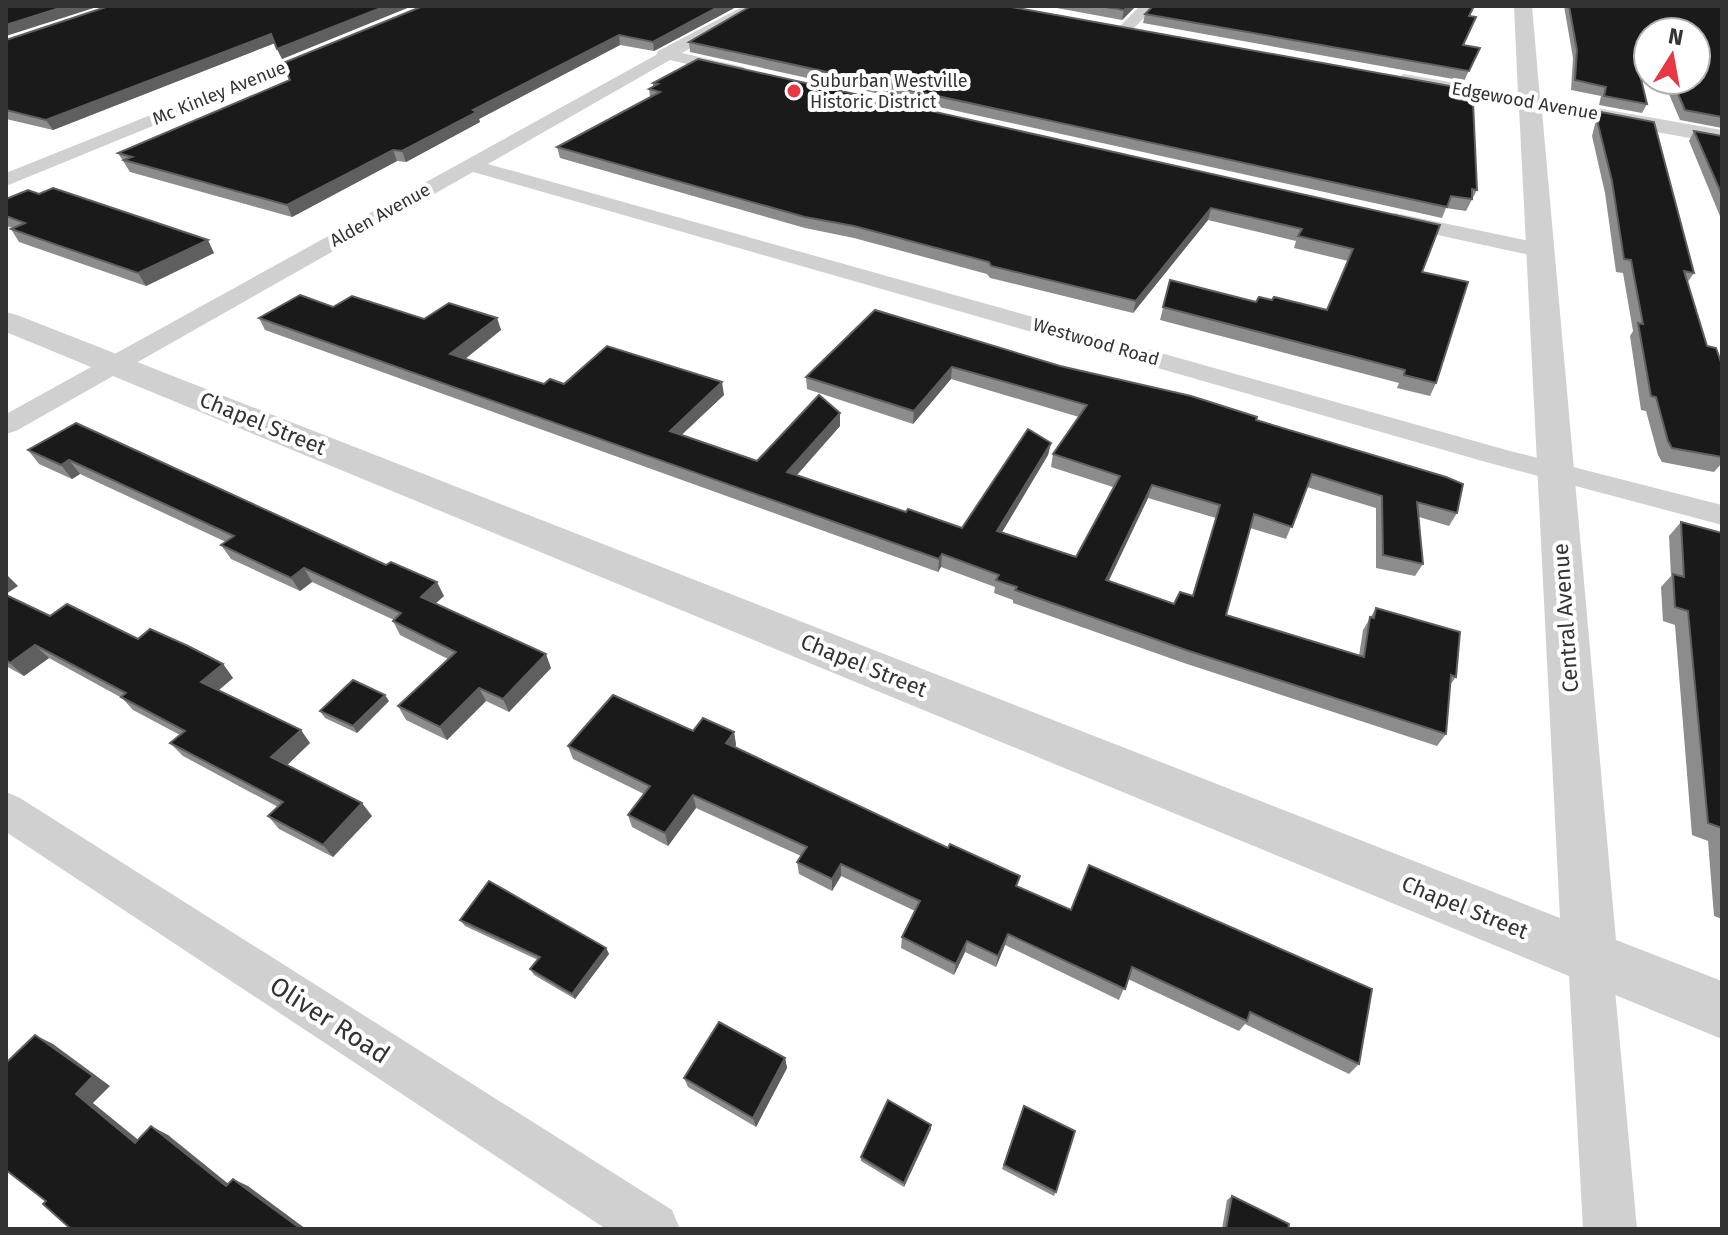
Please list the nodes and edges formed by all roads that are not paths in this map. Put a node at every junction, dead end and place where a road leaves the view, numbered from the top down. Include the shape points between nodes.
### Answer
1 (755, 6) edge
2 (1149, 6) edge
3 (1523, 6) edge
4 (1118, 28) joint
5 (1156, 35) edge
6 (345, 42) edge
7 (664, 54) junction
8 (762, 76) edge
9 (1388, 77) edge
10 (1528, 102) junction
11 (1722, 137) edge
12 (471, 165) junction
13 (6, 180) edge
14 (1375, 214) edge
15 (1539, 250) junction
16 (6, 321) edge
17 (114, 364) junction
18 (6, 425) edge
19 (1555, 472) junction
20 (1722, 515) edge
21 (6, 810) edge
22 (1590, 957) junction
23 (1722, 1010) edge
24 (653, 1229) edge
25 (1610, 1229) edge

1 - 7 street, Alden Avenue
2 - 4 street
3 - 10 street, Central Avenue
4 - 5 street
6 - 13 street, Mc Kinley Avenue
7 - 8 street
7 - 12 street, Alden Avenue
9 - 10 street, Edgewood Avenue
10 - 11 street, Edgewood Avenue
10 - 15 street, Central Avenue
12 - 17 street, Alden Avenue
12 - 19 street, Westwood Road
14 - 15 street
15 - 19 street, Central Avenue
16 - 17 street, Chapel Street
17 - 18 street, Alden Avenue
17 - 22 street, Chapel Street
19 - 20 street, Westwood Road
19 - 22 street, Central Avenue
21 - 24 street, Oliver Road
22 - 23 street, Chapel Street
22 - 25 street, Central Avenue

